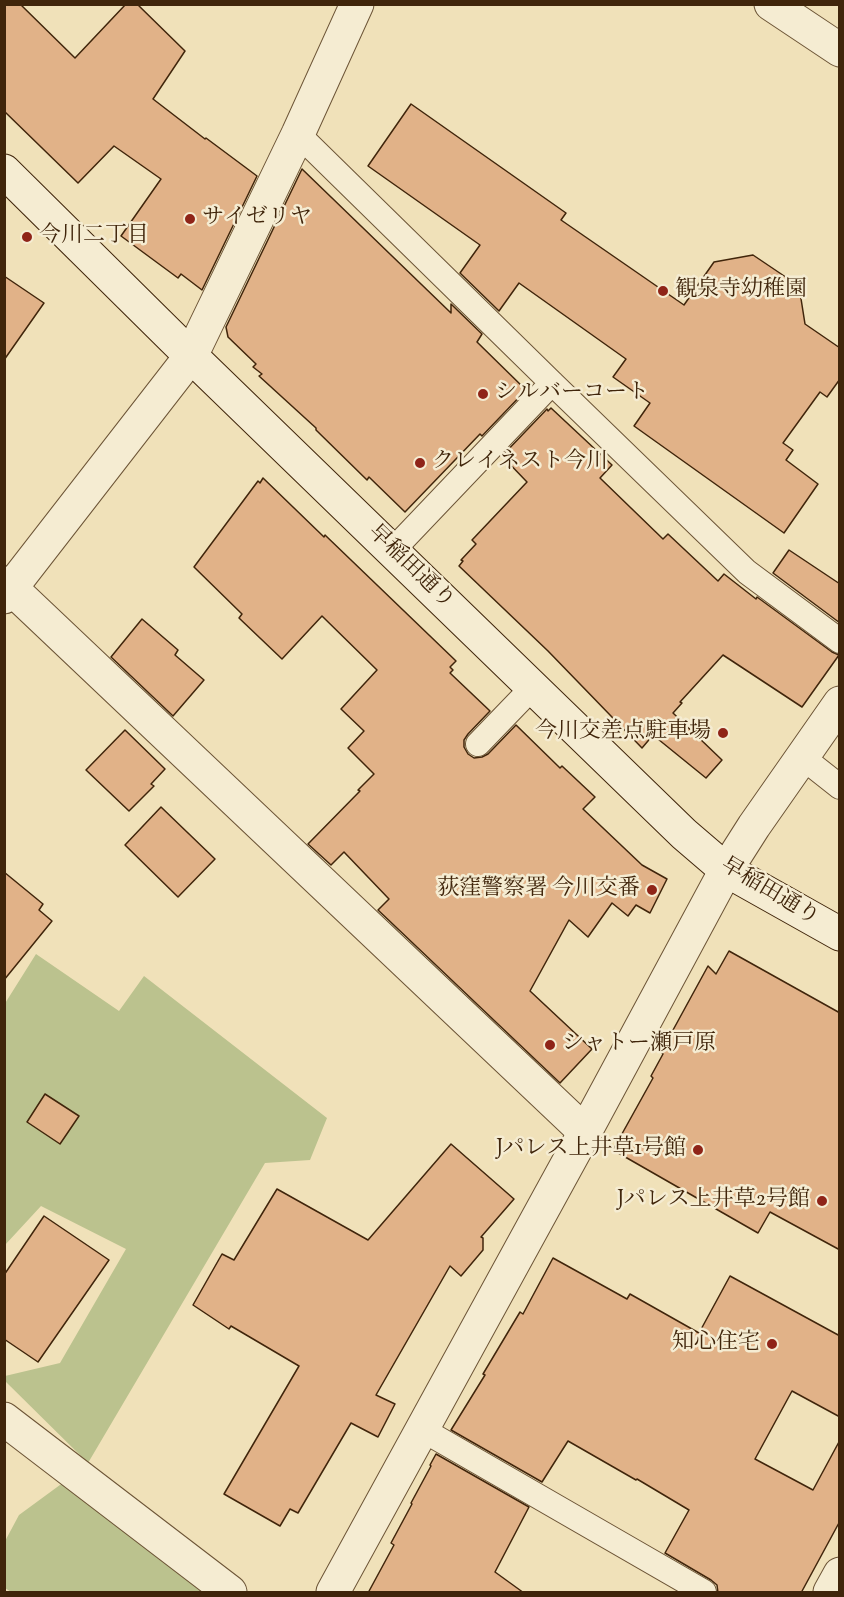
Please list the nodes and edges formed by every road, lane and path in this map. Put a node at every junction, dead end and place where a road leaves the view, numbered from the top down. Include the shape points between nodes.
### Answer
1 (357, 4) edge
2 (771, 4) edge
3 (840, 50) edge
4 (298, 134) junction
5 (4, 171) edge
6 (191, 356) junction
7 (552, 383) junction
8 (392, 550) junction
9 (7, 589) edge
10 (840, 641) edge
11 (532, 688) junction
12 (840, 703) edge
13 (478, 744) dead end
14 (802, 757) junction
15 (840, 787) edge
16 (726, 870) junction
17 (840, 934) edge
18 (585, 1132) junction
19 (4, 1419) edge
20 (423, 1430) junction
21 (840, 1574) edge
22 (230, 1593) edge
23 (333, 1593) edge
24 (704, 1593) edge
25 (830, 1593) edge

1 - 4 street
2 - 3 street
4 - 6 street
4 - 7 lane
5 - 6 street, 早稲田通り
6 - 8 street, 早稲田通り
6 - 9 street
7 - 8 lane
7 - 10 lane via 747,572
8 - 11 street, 早稲田通り
9 - 18 street
11 - 13 lane
11 - 16 street, 早稲田通り
12 - 14 street
14 - 15 lane
14 - 16 street
16 - 17 street, 早稲田通り
16 - 18 street
18 - 20 street
19 - 22 street
20 - 23 street
20 - 24 lane
21 - 25 street

